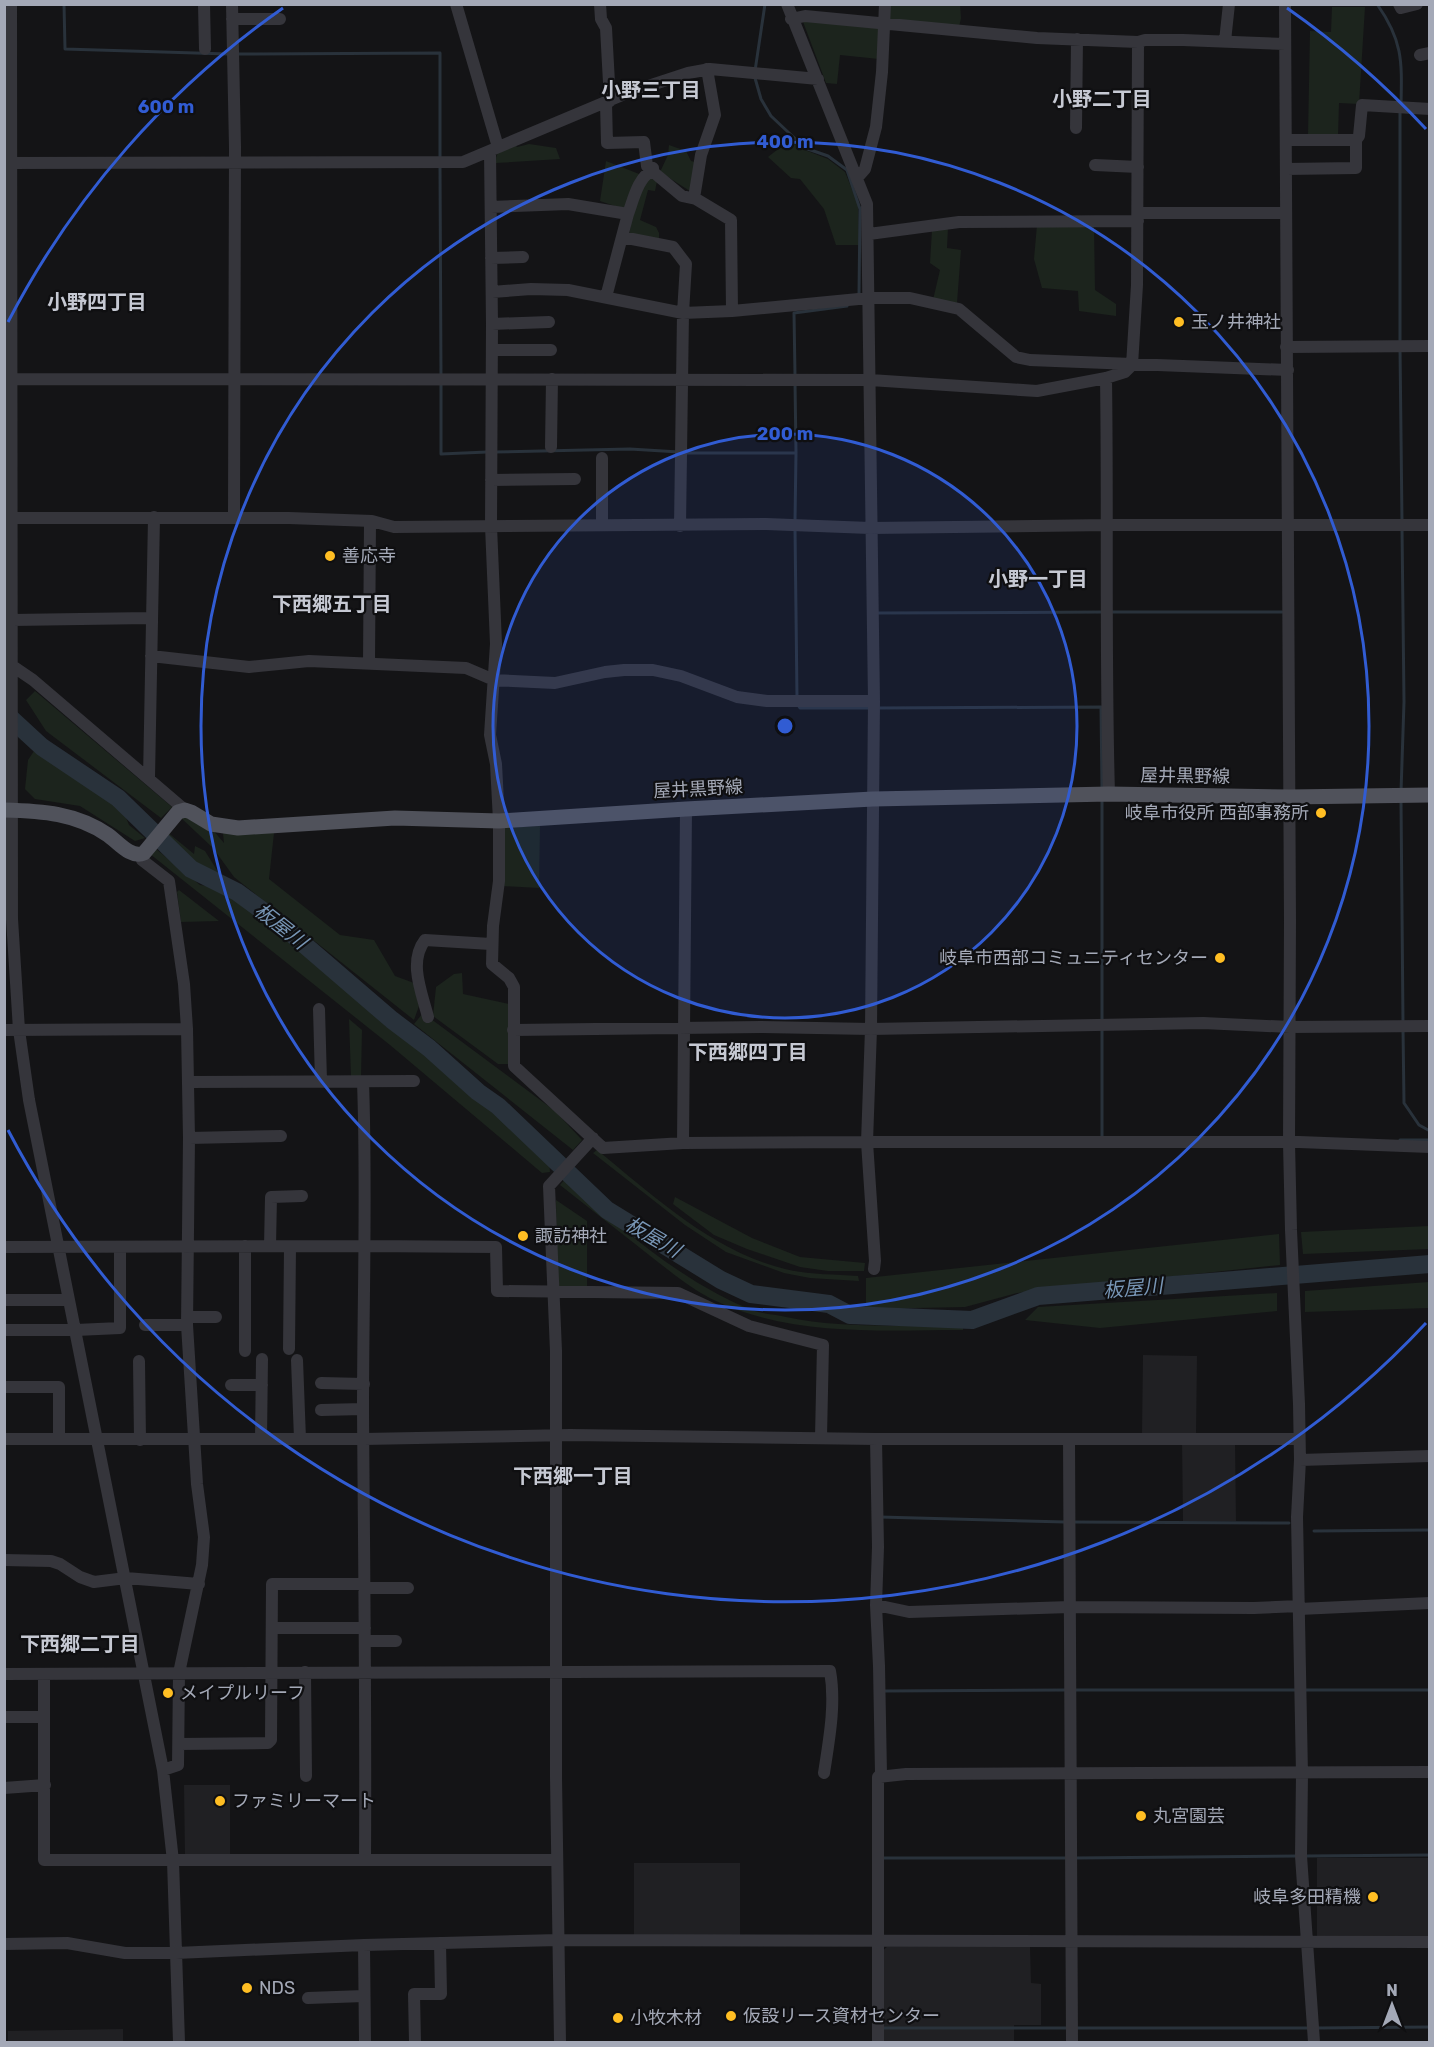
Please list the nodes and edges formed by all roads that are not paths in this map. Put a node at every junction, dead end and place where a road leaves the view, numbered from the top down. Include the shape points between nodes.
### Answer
1 (11, 4) edge
2 (204, 4) edge
3 (232, 4) edge
4 (456, 4) edge
5 (600, 4) edge
6 (787, 4) edge
7 (885, 4) edge
8 (1228, 4) edge
9 (1285, 4) edge
10 (1398, 4) edge
11 (1417, 4) edge
12 (232, 19) junction
13 (280, 19) dead end
14 (791, 19) junction
15 (884, 24) junction
16 (1077, 39) junction
17 (1225, 41) junction
18 (1138, 42) junction
19 (1285, 44) junction
20 (205, 49) dead end
21 (707, 69) junction
22 (818, 79) junction
23 (608, 102) junction
24 (1430, 109) edge
25 (1076, 128) dead end
26 (1286, 140) junction
27 (1356, 140) junction
28 (494, 149) junction
29 (8, 163) edge
30 (234, 163) junction
31 (1095, 165) dead end
32 (1138, 167) junction
33 (1286, 169) junction
34 (652, 171) junction
35 (857, 178) junction
36 (694, 198) junction
37 (491, 207) junction
38 (1286, 213) junction
39 (628, 214) junction
40 (1138, 217) junction
41 (869, 234) junction
42 (622, 237) junction
43 (523, 257) dead end
44 (491, 258) junction
45 (492, 292) junction
46 (606, 297) junction
47 (869, 298) junction
48 (732, 311) junction
49 (683, 313) junction
50 (549, 322) dead end
51 (492, 324) junction
52 (1430, 346) edge
53 (1286, 347) junction
54 (492, 350) junction
55 (551, 350) dead end
56 (1132, 365) junction
57 (1288, 370) junction
58 (1106, 378) junction
59 (8, 379) edge
60 (492, 379) junction
61 (552, 379) junction
62 (682, 379) junction
63 (234, 380) junction
64 (870, 380) junction
65 (551, 447) dead end
66 (602, 458) dead end
67 (575, 479) dead end
68 (491, 480) junction
69 (154, 517) junction
70 (9, 518) edge
71 (234, 518) junction
72 (370, 521) junction
73 (602, 525) junction
74 (680, 525) junction
75 (1108, 525) junction
76 (1430, 525) edge
77 (491, 526) junction
78 (1289, 526) junction
79 (870, 528) junction
80 (150, 618) junction
81 (12, 620) junction
82 (151, 656) junction
83 (369, 663) junction
84 (10, 666) edge
85 (494, 680) junction
86 (874, 701) junction
87 (149, 778) junction
88 (1109, 794) junction
89 (1430, 795) edge
90 (1289, 797) junction
91 (873, 799) junction
92 (686, 809) junction
93 (9, 810) edge
94 (181, 811) junction
95 (499, 821) junction
96 (142, 854) junction
97 (491, 944) junction
98 (319, 1009) dead end
99 (428, 1017) dead end
100 (1430, 1026) edge
101 (684, 1027) junction
102 (1290, 1027) junction
103 (187, 1029) junction
104 (871, 1029) junction
105 (4, 1030) edge
106 (19, 1030) junction
107 (513, 1030) junction
108 (321, 1081) junction
109 (414, 1081) dead end
110 (188, 1082) junction
111 (363, 1082) junction
112 (282, 1136) dead end
113 (189, 1138) junction
114 (591, 1142) junction
115 (867, 1142) junction
116 (683, 1143) junction
117 (1289, 1143) junction
118 (1430, 1147) edge
119 (302, 1196) dead end
120 (120, 1246) junction
121 (188, 1246) junction
122 (245, 1246) junction
123 (270, 1246) junction
124 (364, 1246) junction
125 (4, 1247) edge
126 (59, 1247) junction
127 (290, 1247) junction
128 (874, 1269) dead end
129 (553, 1293) junction
130 (4, 1300) edge
131 (69, 1300) junction
132 (216, 1317) dead end
133 (187, 1321) junction
134 (144, 1325) dead end
135 (4, 1330) edge
136 (76, 1330) junction
137 (289, 1349) dead end
138 (245, 1351) dead end
139 (262, 1359) dead end
140 (297, 1360) dead end
141 (139, 1361) dead end
142 (321, 1383) dead end
143 (364, 1384) junction
144 (231, 1385) dead end
145 (262, 1385) junction
146 (4, 1387) edge
147 (363, 1409) junction
148 (321, 1410) dead end
149 (556, 1436) junction
150 (195, 1437) junction
151 (821, 1437) junction
152 (4, 1439) edge
153 (59, 1439) junction
154 (98, 1439) junction
155 (261, 1439) junction
156 (300, 1439) junction
157 (364, 1439) junction
158 (876, 1439) junction
159 (1069, 1439) junction
160 (1299, 1439) junction
161 (140, 1440) junction
162 (1430, 1456) edge
163 (1300, 1460) junction
164 (4, 1560) edge
165 (126, 1578) junction
166 (199, 1584) junction
167 (364, 1586) junction
168 (408, 1588) dead end
169 (1430, 1603) edge
170 (876, 1605) junction
171 (1070, 1607) junction
172 (1299, 1607) junction
173 (272, 1628) junction
174 (365, 1628) junction
175 (366, 1641) junction
176 (396, 1641) dead end
177 (272, 1672) junction
178 (304, 1672) junction
179 (366, 1672) junction
180 (179, 1673) junction
181 (557, 1673) junction
182 (4, 1674) edge
183 (44, 1674) junction
184 (144, 1674) junction
185 (4, 1717) edge
186 (44, 1717) junction
187 (179, 1744) junction
188 (163, 1770) junction
189 (1430, 1772) edge
190 (824, 1773) dead end
191 (1072, 1773) junction
192 (1302, 1774) junction
193 (306, 1776) dead end
194 (878, 1777) junction
195 (45, 1785) junction
196 (4, 1788) edge
197 (365, 1860) junction
198 (556, 1860) junction
199 (173, 1861) junction
200 (559, 1941) junction
201 (877, 1942) junction
202 (1071, 1942) junction
203 (1430, 1942) edge
204 (440, 1943) junction
205 (1307, 1943) junction
206 (4, 1944) edge
207 (364, 1945) junction
208 (176, 1953) junction
209 (364, 1996) junction
210 (308, 1998) dead end
211 (179, 2043) edge
212 (365, 2043) edge
213 (415, 2043) edge
214 (560, 2043) edge
215 (878, 2043) edge
216 (1072, 2043) edge
217 (1314, 2043) edge

1 - 29 street
2 - 20 street
3 - 12 street
4 - 28 street
5 - 23 street via 606,28
6 - 14 street
7 - 15 street
8 - 17 street
9 - 19 street
10 - 11 street via 1401,8
12 - 13 street
12 - 30 street
14 - 15 street via 805,16
14 - 22 street
15 - 16 street
15 - 35 street via 876,128 865,169
16 - 18 street
16 - 25 street
17 - 18 street
17 - 19 street
18 - 32 street
19 - 26 street
21 - 22 street
21 - 23 street via 659,81
21 - 36 street via 715,116 701,155
22 - 35 street
23 - 28 street
23 - 34 street via 607,143 644,142 647,166
24 - 27 street via 1362,105
26 - 27 street
26 - 33 street
27 - 33 street via 1356,168
28 - 30 street via 463,162
28 - 37 street
29 - 30 street
29 - 59 street
30 - 63 street
31 - 32 street
32 - 40 street
33 - 38 street
34 - 36 street via 682,196
34 - 39 street via 641,182
35 - 41 street via 867,204
36 - 48 street via 731,220
37 - 39 street via 568,204
37 - 44 street
38 - 40 street
38 - 53 street
39 - 42 street
40 - 41 street via 959,222
40 - 56 street
41 - 47 street
42 - 46 street
42 - 49 street via 673,247 686,264
43 - 44 street
44 - 45 street
45 - 46 street via 568,290
45 - 51 street
46 - 49 street
47 - 48 street
47 - 56 street via 910,298 959,309 1016,357
47 - 64 street
48 - 49 street
49 - 62 street
50 - 51 street
51 - 54 street
52 - 53 street
53 - 57 street
54 - 55 street
54 - 60 street
56 - 57 street
56 - 58 street via 1125,372
57 - 78 street
58 - 64 street via 1037,390
58 - 75 street
59 - 63 street
59 - 70 street
60 - 61 street
60 - 63 street
60 - 68 street
61 - 62 street
61 - 65 street
62 - 64 street
62 - 74 street
63 - 71 street
64 - 79 street
66 - 73 street
67 - 68 street
68 - 77 street
69 - 70 street
69 - 71 street
69 - 80 street
70 - 81 street
71 - 72 street
72 - 77 street via 394,527
72 - 83 street
73 - 74 street
73 - 77 street
74 - 79 street
75 - 78 street
75 - 79 street
75 - 88 street
76 - 78 street
77 - 85 street
78 - 90 street
79 - 86 street
80 - 81 street
80 - 82 street
81 - 84 street
82 - 83 street via 249,667 309,661
82 - 87 street
83 - 85 street via 466,668
84 - 87 street via 33,680
84 - 93 street via 13,767
85 - 86 street via 555,682 605,672 653,670 737,697 767,701
85 - 95 street via 490,735
86 - 91 street
87 - 94 street
88 - 90 main road, 屋井黒野線
88 - 91 main road, 屋井黒野線
89 - 90 main road, 屋井黒野線
90 - 102 street
91 - 92 main road, 屋井黒野線
91 - 104 street
92 - 95 main road, 屋井黒野線
92 - 101 street
93 - 96 main road via 35,810 83,820 133,854
93 - 106 street
94 - 95 main road, 屋井黒野線 via 191,812 211,824 238,828 395,818
94 - 96 main road
95 - 97 street via 499,881
96 - 103 street via 142,861 169,881
97 - 99 street via 424,940 418,954 417,979
97 - 107 street via 492,964 514,987
98 - 108 street
100 - 102 street
101 - 104 street
101 - 107 street
101 - 116 street
102 - 104 street via 1203,1023
102 - 117 street
103 - 106 street
103 - 110 street
104 - 115 street
105 - 106 street
106 - 126 street
107 - 114 street via 514,1066
108 - 110 street
108 - 111 street
109 - 111 street
110 - 113 street
111 - 124 street
112 - 113 street
113 - 121 street
114 - 116 street via 603,1148
114 - 129 street via 549,1186
115 - 116 street
115 - 117 street
115 - 128 street
117 - 118 street
117 - 160 street
119 - 123 street via 271,1197
120 - 121 street
120 - 126 street
120 - 136 street via 120,1328
121 - 122 street
121 - 133 street
122 - 123 street
122 - 138 street
123 - 127 street
124 - 127 street
124 - 129 street via 496,1247 498,1291
124 - 143 street
125 - 126 street
126 - 131 street
127 - 137 street
129 - 149 street
129 - 151 street via 678,1293 749,1326 823,1345
130 - 131 street
131 - 136 street
132 - 133 street
133 - 134 street
133 - 150 street
135 - 136 street
136 - 154 street
139 - 145 street
140 - 156 street
141 - 161 street
142 - 143 street
143 - 147 street
144 - 145 street
145 - 155 street
146 - 153 street via 59,1387
147 - 148 street
147 - 157 street
149 - 151 street
149 - 157 street
149 - 181 street
150 - 155 street
150 - 161 street
150 - 166 street via 204,1537
151 - 158 street
152 - 153 street
153 - 154 street
154 - 161 street
154 - 165 street
155 - 156 street
156 - 157 street
157 - 167 street
158 - 159 street
158 - 170 street
159 - 160 street
159 - 171 street
160 - 163 street
162 - 163 street
163 - 172 street
164 - 165 street via 51,1561 94,1582
165 - 166 street
165 - 184 street
166 - 180 street
167 - 168 street
167 - 173 street via 272,1584
167 - 174 street
169 - 172 street
170 - 171 street via 909,1612
170 - 194 street via 881,1754
171 - 172 street
171 - 191 street
172 - 192 street
173 - 174 street
173 - 177 street
174 - 175 street
175 - 176 street
175 - 179 street
177 - 178 street
177 - 180 street
177 - 187 street via 268,1743
178 - 179 street
178 - 193 street
179 - 181 street
179 - 197 street
180 - 184 street
180 - 187 street
181 - 190 street via 830,1671 833,1686
181 - 198 street
182 - 183 street
183 - 184 street
183 - 186 street
184 - 188 street
185 - 186 street
186 - 195 street
187 - 188 street via 178,1766
188 - 199 street
189 - 192 street
191 - 192 street
191 - 194 street
191 - 202 street
192 - 205 street via 1301,1856
194 - 201 street
195 - 196 street
195 - 199 street via 44,1860
197 - 198 street
197 - 199 street
198 - 200 street
199 - 208 street
200 - 201 street
200 - 204 street
200 - 214 street
201 - 202 street
201 - 215 street
202 - 205 street
202 - 216 street
203 - 205 street
204 - 207 street
204 - 213 street via 441,1994 414,1994
205 - 217 street
206 - 208 street via 67,1943 125,1953
207 - 208 street
207 - 209 street
208 - 211 street
209 - 210 street
209 - 212 street

